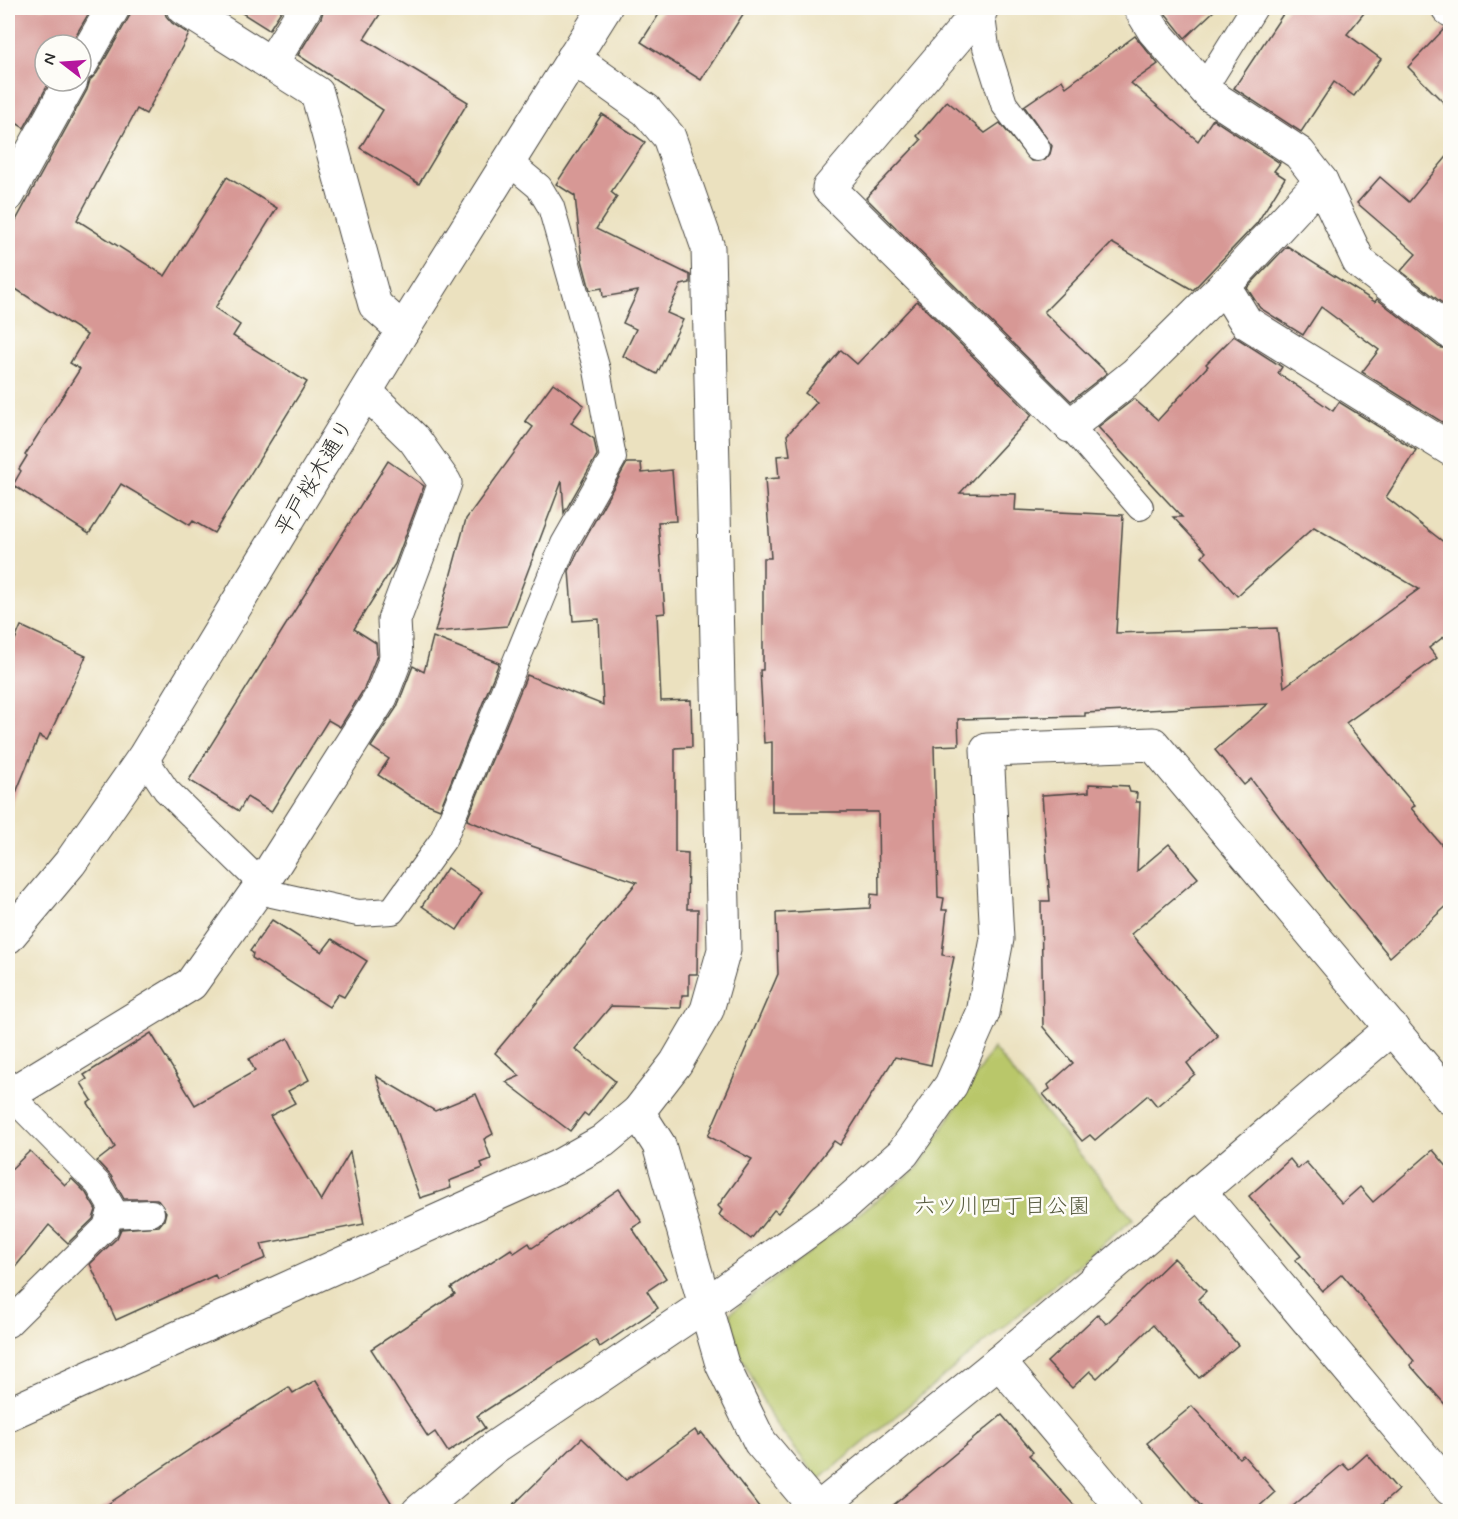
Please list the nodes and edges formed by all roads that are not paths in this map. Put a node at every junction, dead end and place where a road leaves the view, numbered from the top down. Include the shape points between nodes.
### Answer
1 (113, 8) edge
2 (183, 8) edge
3 (305, 8) edge
4 (605, 8) edge
5 (981, 8) edge
6 (1140, 8) edge
7 (1254, 8) edge
8 (93, 43) edge
9 (573, 58) junction
10 (271, 63) junction
11 (1204, 88) junction
12 (64, 93) edge
13 (1037, 148) dead end
14 (509, 162) junction
15 (1321, 181) junction
16 (8, 195) edge
17 (1224, 286) junction
18 (403, 330) junction
19 (1450, 332) edge
20 (367, 393) junction
21 (1070, 426) junction
22 (1450, 449) edge
23 (1140, 507) dead end
24 (144, 757) junction
25 (262, 884) junction
26 (8, 937) edge
27 (1383, 1008) junction
28 (9, 1097) edge
29 (1450, 1098) edge
30 (638, 1112) junction
31 (1199, 1191) junction
32 (151, 1213) dead end
33 (110, 1215) junction
34 (705, 1305) junction
35 (8, 1324) edge
36 (999, 1362) junction
37 (8, 1414) edge
38 (1450, 1489) edge
39 (1450, 1505) edge
40 (818, 1511) edge
41 (418, 1512) edge
42 (1126, 1512) edge
43 (1443, 1512) edge

1 - 8 street
2 - 10 street
3 - 10 street
4 - 9 street, 平戸桜木通り
5 - 13 lane via 986,47 1004,104
5 - 21 street via 829,188
6 - 11 street via 1154,31
7 - 11 lane
9 - 14 street, 平戸桜木通り
9 - 30 street via 646,110 669,137 708,248 724,950 707,1010 676,1063
10 - 18 street via 317,93 375,305
11 - 15 street via 1299,153
12 - 16 street
14 - 18 street, 平戸桜木通り
14 - 25 lane via 539,187 551,207 597,370 613,458 564,544 443,840 392,911 358,913 272,894
15 - 17 street
15 - 19 street via 1359,262
17 - 21 street via 1135,374
17 - 22 street via 1246,322
18 - 20 street, 平戸桜木通り
20 - 24 street, 平戸桜木通り
20 - 25 street via 414,439 445,483 394,620 396,658 381,697
21 - 23 lane
24 - 25 lane via 166,790
24 - 26 street, 平戸桜木通り via 70,863
25 - 28 street via 191,984
27 - 29 street
27 - 31 street
27 - 34 street via 1153,744 987,750 997,939 983,1013 951,1084 903,1154 843,1206
28 - 33 lane via 98,1184 112,1208
30 - 34 street via 658,1145
30 - 37 street via 603,1141 557,1167
31 - 36 street
31 - 38 street
32 - 33 lane
33 - 35 lane via 106,1227
34 - 40 street via 722,1364 760,1442
34 - 41 street via 495,1447
36 - 40 street
36 - 42 street
39 - 43 street

